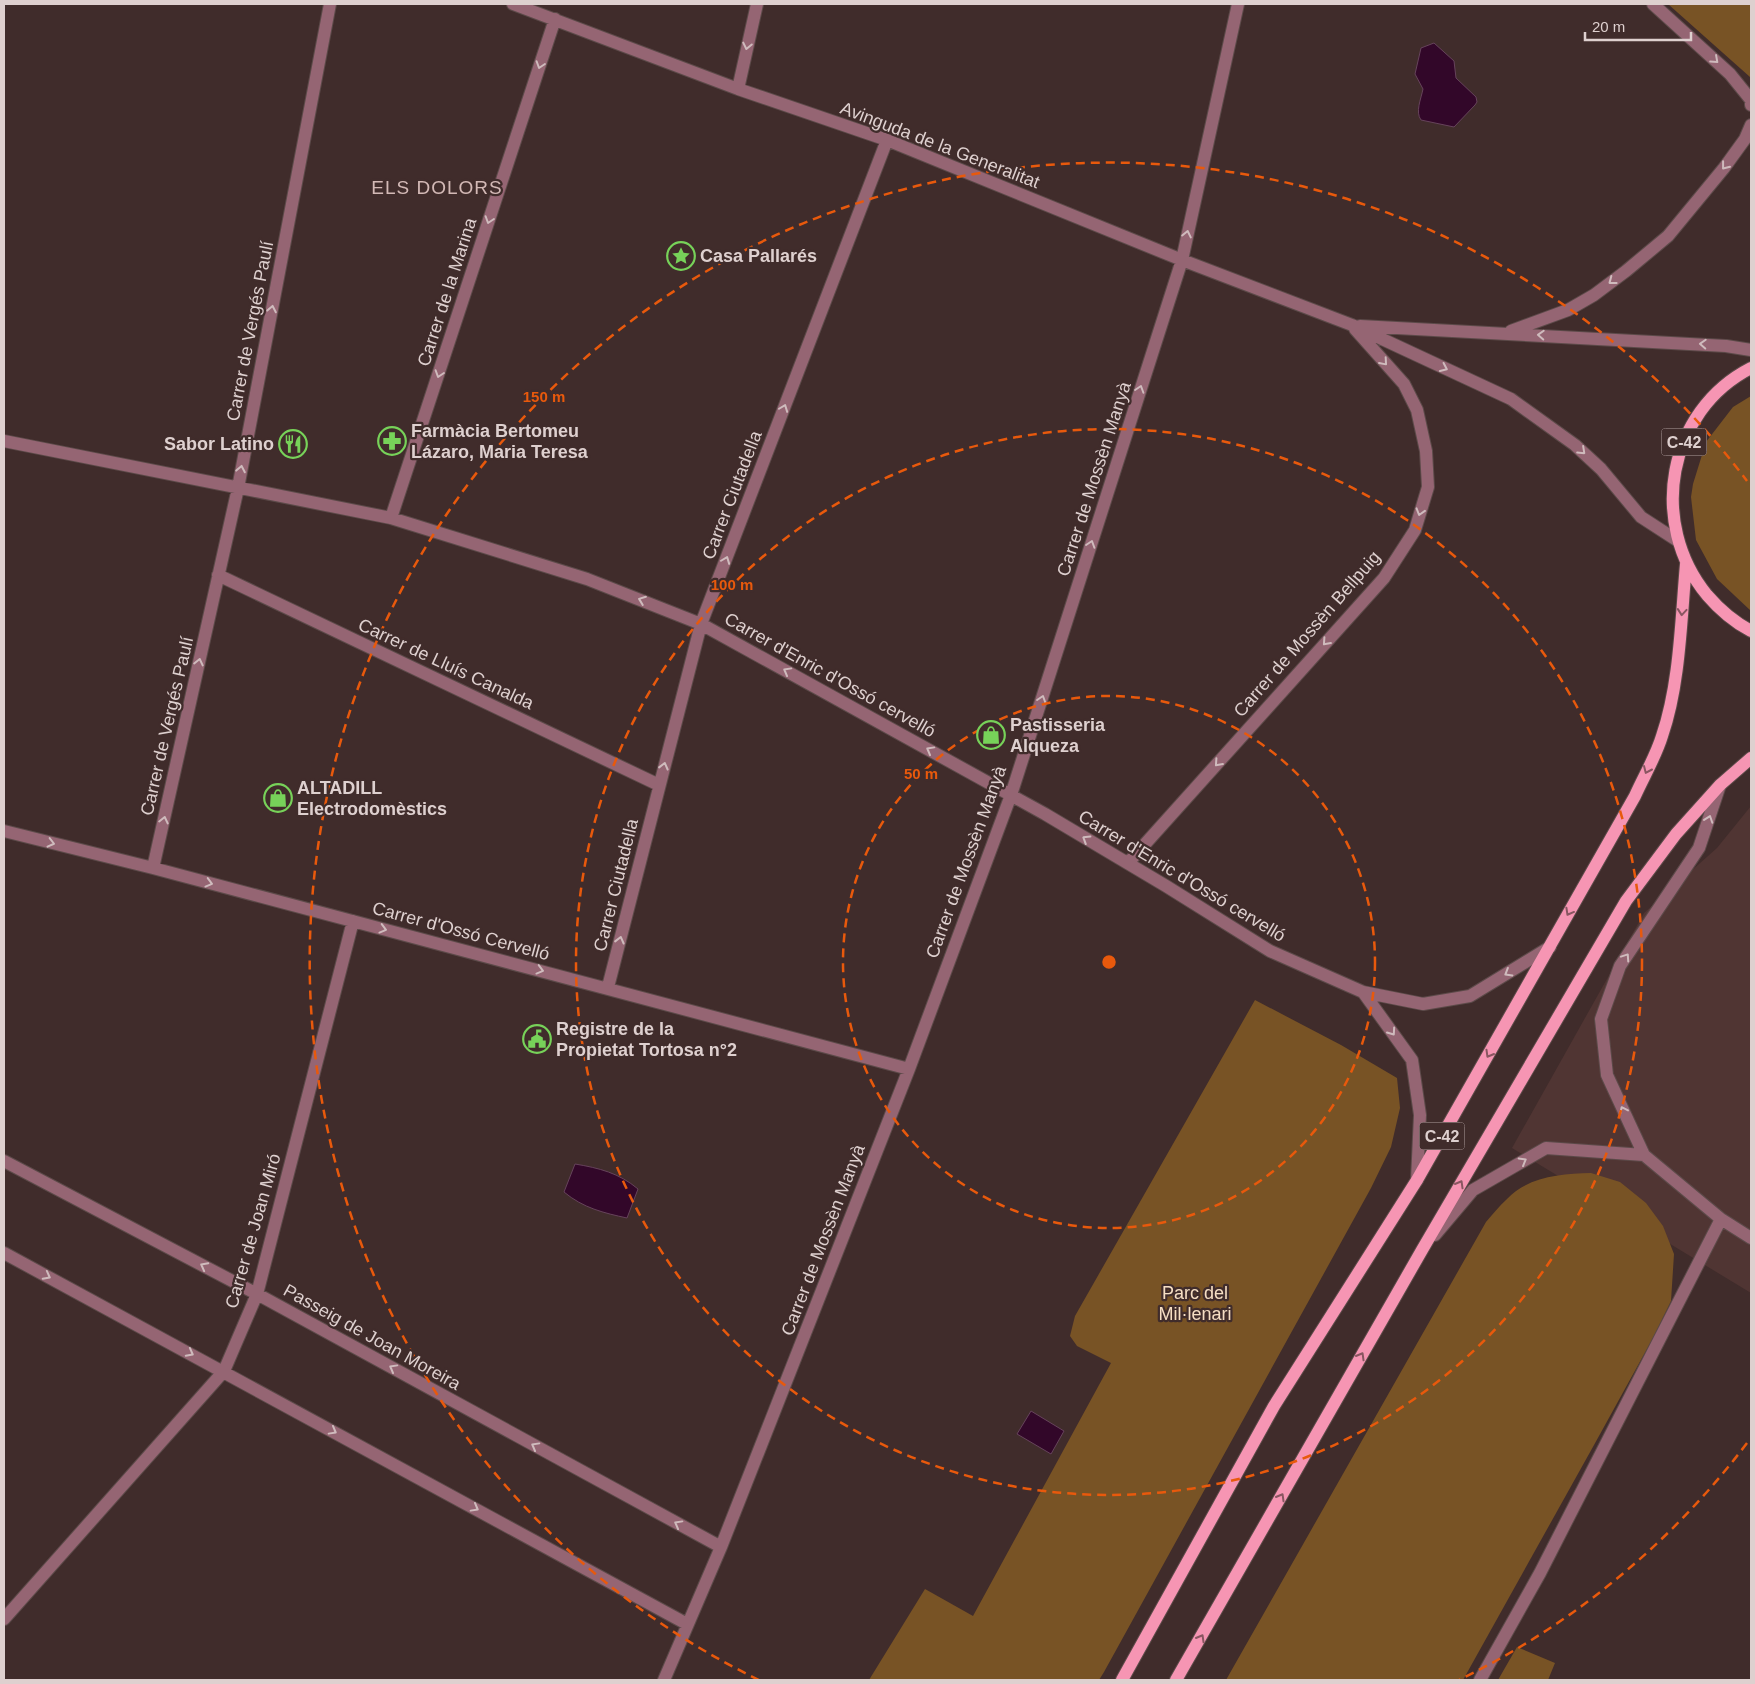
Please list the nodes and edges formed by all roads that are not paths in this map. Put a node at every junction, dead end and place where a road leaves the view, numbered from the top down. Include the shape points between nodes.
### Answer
1 (330, 4) edge
2 (513, 4) edge
3 (757, 4) edge
4 (1238, 4) edge
5 (1653, 4) edge
6 (555, 19) junction
7 (738, 89) junction
8 (1751, 100) edge
9 (1751, 105) edge
10 (1751, 125) edge
11 (886, 140) junction
12 (1182, 260) junction
13 (1352, 325) junction
14 (1506, 333) junction
15 (1751, 350) edge
16 (1751, 368) edge
17 (4, 441) edge
18 (238, 488) junction
19 (391, 518) junction
20 (1678, 541) junction
21 (1686, 564) junction
22 (218, 575) junction
23 (701, 624) junction
24 (1751, 631) edge
25 (1751, 758) edge
26 (659, 785) junction
27 (1720, 785) junction
28 (1011, 795) junction
29 (4, 831) edge
30 (1128, 863) junction
31 (153, 868) junction
32 (353, 921) junction
33 (1550, 948) junction
34 (608, 987) junction
35 (1363, 992) junction
36 (909, 1069) junction
37 (1644, 1155) junction
38 (4, 1161) edge
39 (1417, 1180) junction
40 (1721, 1219) junction
41 (1751, 1238) edge
42 (1422, 1250) junction
43 (4, 1253) edge
44 (257, 1294) junction
45 (224, 1371) junction
46 (721, 1547) junction
47 (4, 1619) edge
48 (687, 1624) junction
49 (664, 1680) edge
50 (1122, 1680) edge
51 (1176, 1680) edge
52 (1480, 1680) edge

18 -> 1 street, Carrer de Vergés Paulí
2 - 6 street, Avinguda de la Generalitat
3 -> 7 street
12 -> 4 street, Carrer de Mossèn Manyà
5 -> 8 street via 1730,74
6 - 7 street, Avinguda de la Generalitat
6 -> 19 street, Carrer de la Marina
7 - 11 street, Avinguda de la Generalitat
8 - 9 street
10 -> 14 street via 1724,168 1668,236 1594,295 1568,310
11 - 12 street, Avinguda de la Generalitat
23 -> 11 street, Carrer Ciutadella
12 - 13 street, Avinguda de la Generalitat
28 -> 12 street, Carrer de Mossèn Manyà
13 - 14 street
13 -> 20 street via 1511,399 1575,445 1602,469 1641,517
13 -> 30 street, Carrer de Mossèn Bellpuig via 1404,384 1417,410 1426,451 1428,487 1415,530 1384,578
15 -> 14 street
16 - 20 main road, C-42 via 1710,400 1686,436 1678,456 1672,499
17 - 18 street, Carrer d'Enric d'Ossó cervelló
18 - 19 street, Carrer d'Enric d'Ossó cervelló
18 - 22 street, Carrer de Vergés Paulí
23 -> 19 street, Carrer d'Enric d'Ossó cervelló via 586,579
20 - 21 main road, C-42
21 - 24 main road, C-42 via 1712,600 1728,616
21 -> 33 main road, C-42 via 1679,650 1662,736 1635,796
22 - 26 street, Carrer de Lluís Canalda
31 -> 22 street, Carrer de Vergés Paulí
26 -> 23 street, Carrer Ciutadella
28 -> 23 street, Carrer d'Enric d'Ossó cervelló
25 - 27 main road, C-42
34 -> 26 street, Carrer Ciutadella
37 -> 27 street via 1607,1075 1600,1019 1620,966 1699,848
42 -> 27 main road, C-42 via 1626,901 1676,834
30 -> 28 street, Carrer d'Enric d'Ossó cervelló
28 - 36 street, Carrer de Mossèn Manyà
29 -> 31 street, Carrer d'Ossó Cervelló
30 - 35 street, Carrer d'Enric d'Ossó cervelló via 1270,951
31 -> 32 street, Carrer d'Ossó Cervelló
32 -> 34 street, Carrer d'Ossó Cervelló
32 - 44 street, Carrer de Joan Miró
33 -> 35 street, Carrer d'Enric d'Ossó cervelló via 1470,996 1423,1004
33 -> 39 main road, C-42
34 - 36 street, Carrer d'Ossó Cervelló
35 -> 39 street via 1412,1060 1420,1115
36 - 46 street, Carrer de Mossèn Manyà
37 - 40 street
42 -> 37 street via 1473,1190 1546,1148
44 -> 38 street, Passeig de Joan Moreira
39 - 50 main road, C-42 via 1274,1406
40 - 41 street
40 - 52 street via 1540,1573
51 -> 42 main road, C-42
43 -> 45 street
44 - 45 street, Carrer de Joan Miró
46 -> 44 street, Passeig de Joan Moreira
45 - 47 street, Carrer de Joan Miró
45 -> 48 street
46 - 48 street, Carrer de Mossèn Manyà
48 - 49 street, Carrer de Mossèn Manyà

